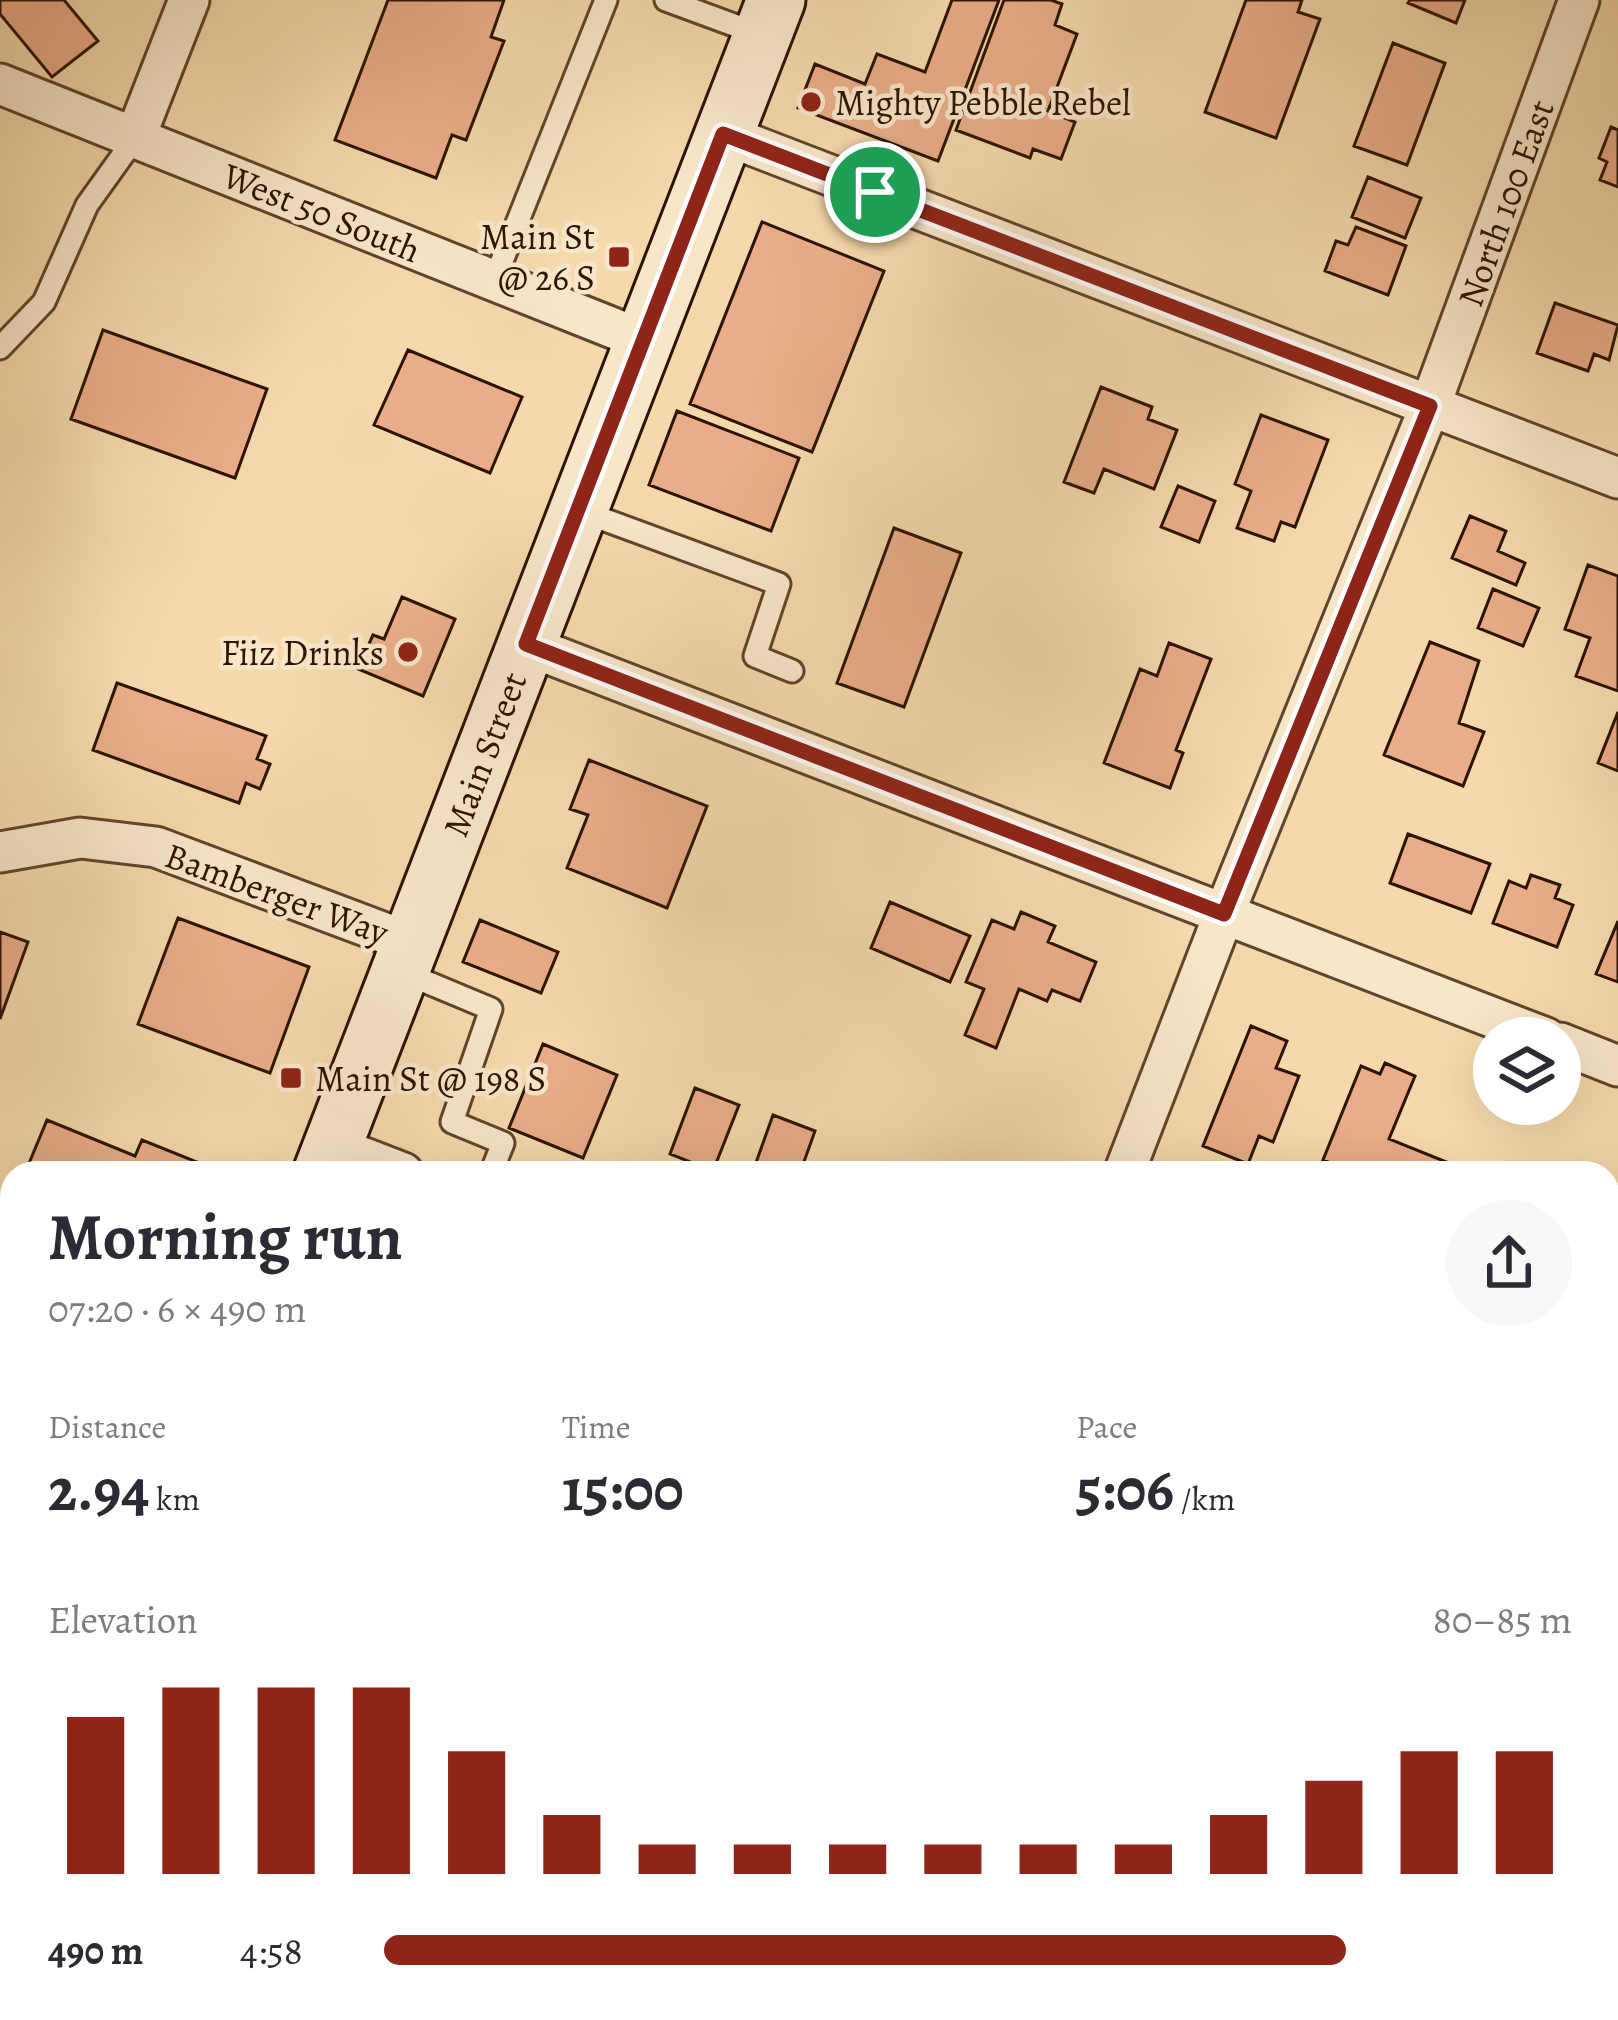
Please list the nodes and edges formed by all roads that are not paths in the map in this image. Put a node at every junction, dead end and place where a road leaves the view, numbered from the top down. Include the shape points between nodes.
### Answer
1 (189, 0) edge
2 (606, 0) edge
3 (666, 0) edge
4 (1579, 0) edge
5 (769, 18) edge
6 (0, 84) edge
7 (723, 134) junction
8 (135, 138) junction
9 (494, 281) junction
10 (643, 340) junction
11 (0, 348) edge
12 (1430, 406) junction
13 (1618, 478) edge
14 (578, 510) junction
15 (526, 644) junction
16 (792, 671) dead end
17 (0, 852) edge
18 (1224, 914) junction
19 (406, 957) junction
20 (1491, 1017) edge
21 (1581, 1051) edge
22 (1618, 1066) edge
23 (327, 1159) edge
24 (495, 1161) edge
25 (1129, 1161) edge

1 - 8 street
2 - 9 lane
3 - 5 lane
4 - 12 street, North 100 East
5 - 7 main road, Main Street
6 - 8 street, West 50 South
7 - 10 main road, Main Street
7 - 12 street
8 - 9 street, West 50 South
8 - 11 lane via 87,205 44,302
9 - 10 street, West 50 South
10 - 14 main road, Main Street
12 - 13 street
12 - 18 street, North 100 East
14 - 15 main road, Main Street
14 - 16 lane via 778,584 755,656
15 - 18 street
15 - 19 main road, Main Street
17 - 19 street, Bamberger Way via 80,838 156,847
18 - 20 street
18 - 25 street, North 100 East
19 - 23 main road, Main Street
19 - 24 lane via 491,1009 452,1122 502,1143
21 - 22 street

